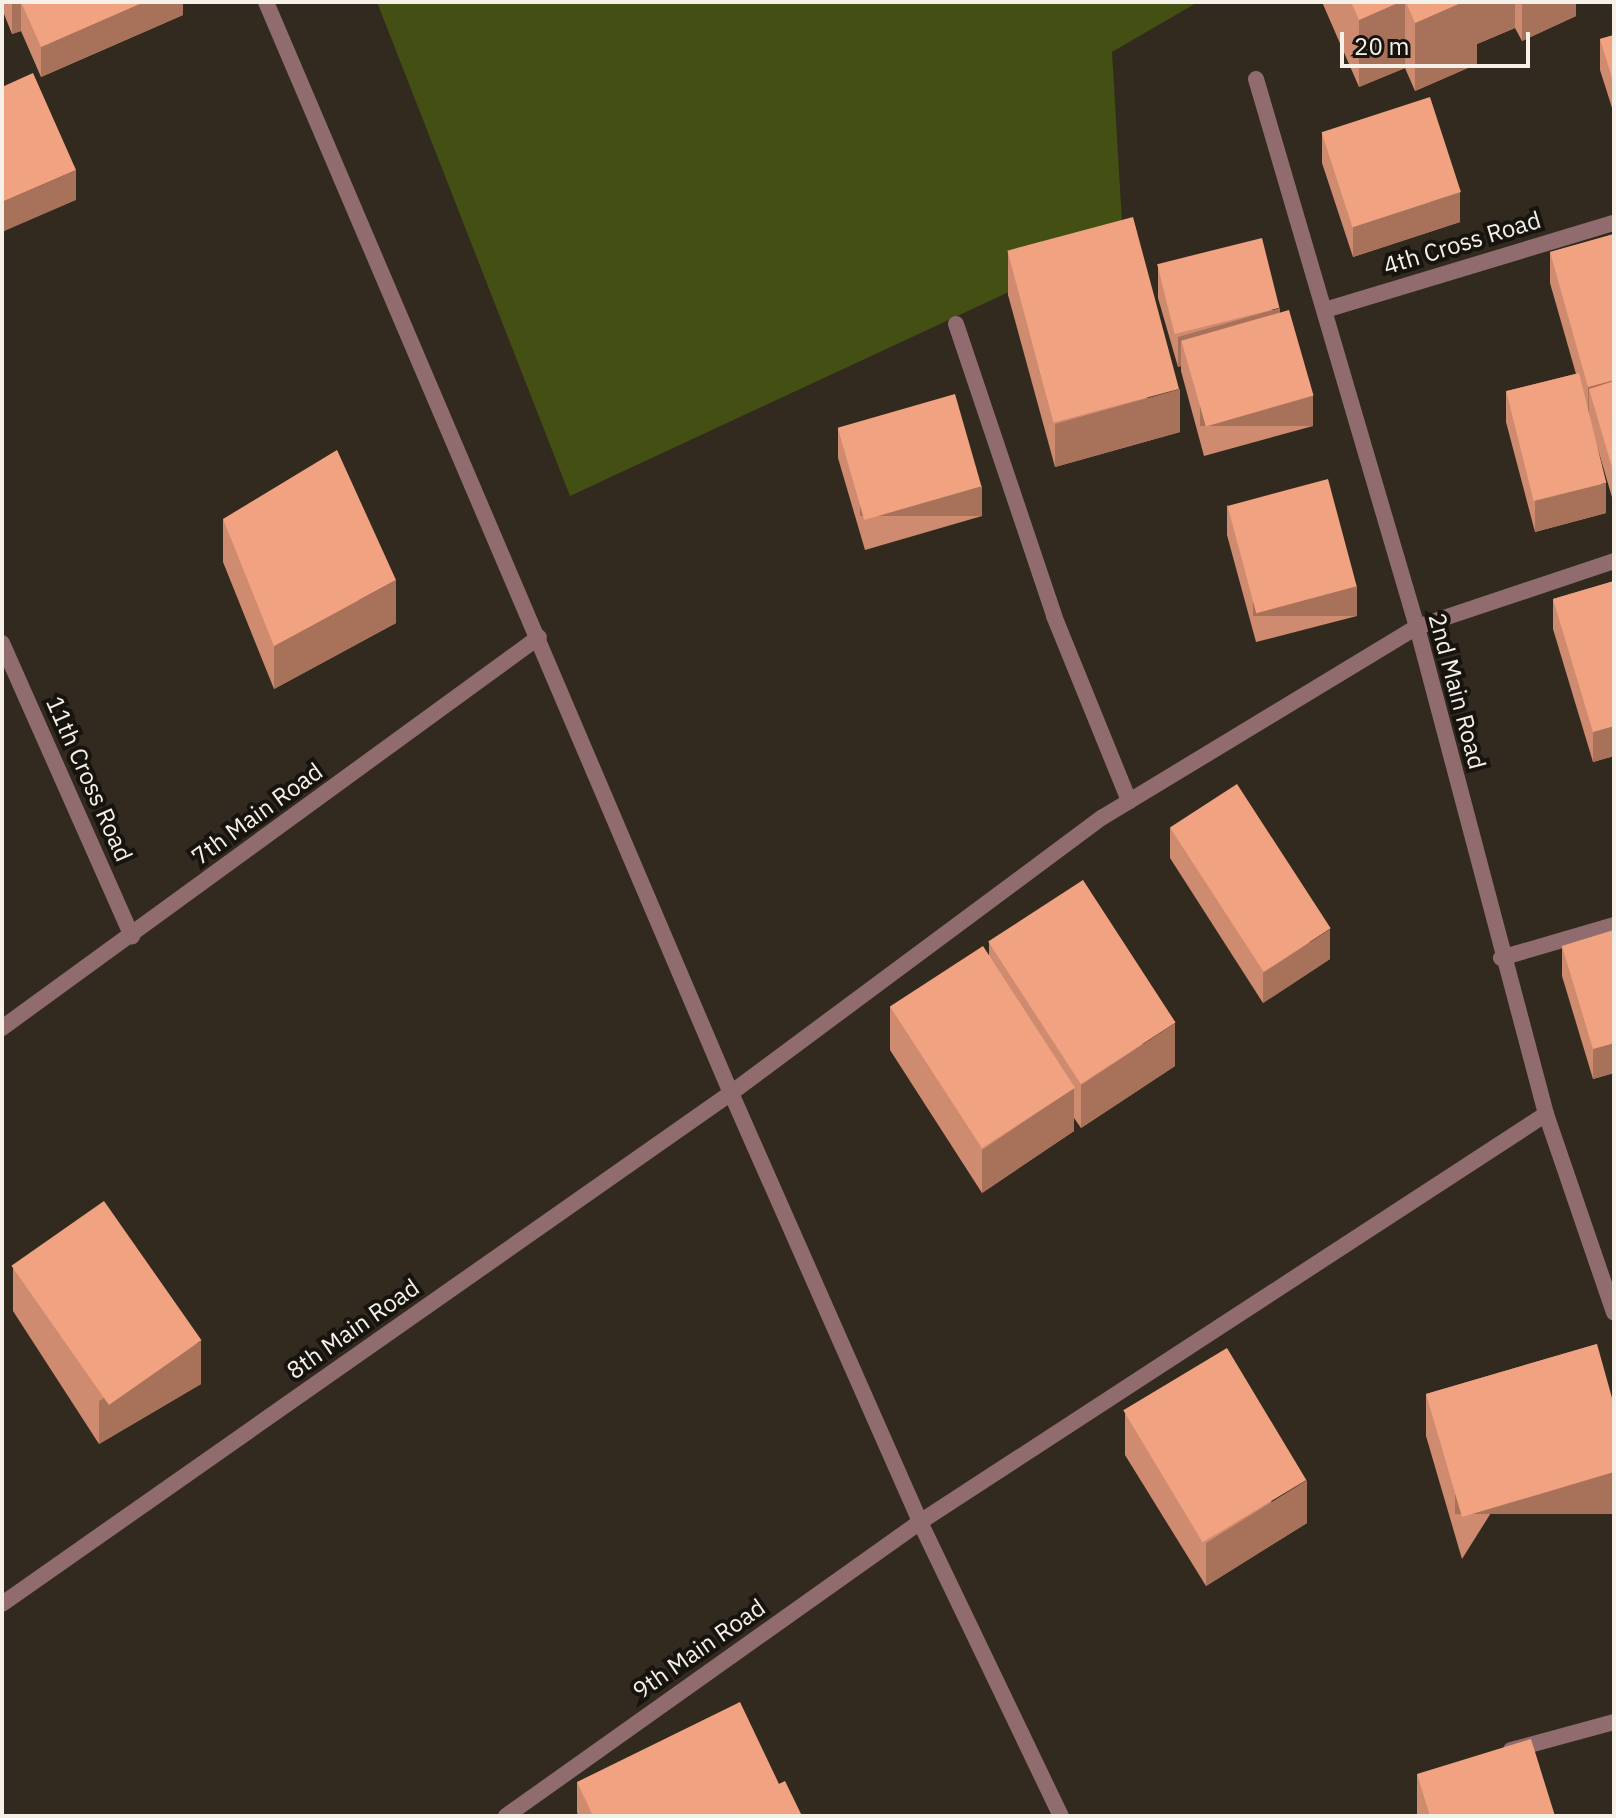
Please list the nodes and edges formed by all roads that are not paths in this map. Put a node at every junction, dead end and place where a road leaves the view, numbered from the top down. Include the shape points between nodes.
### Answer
1 (266, 2) edge
2 (1256, 79) dead end
3 (1614, 223) edge
4 (1325, 310) junction
5 (956, 324) dead end
6 (1614, 561) edge
7 (1417, 627) junction
8 (539, 637) junction
9 (2, 643) edge
10 (1129, 801) junction
11 (1614, 925) edge
12 (132, 936) junction
13 (1501, 958) junction
14 (2, 1028) edge
15 (731, 1093) junction
16 (1546, 1114) junction
17 (1614, 1313) edge
18 (920, 1522) junction
19 (2, 1604) edge
20 (1614, 1722) edge
21 (1493, 1755) edge
22 (506, 1816) edge
23 (1061, 1816) edge

1 - 8 street
2 - 4 street, 2nd Main Road
3 - 4 street, 4th Cross Road
4 - 7 street, 2nd Main Road
5 - 10 street via 1054,616
6 - 7 street, 8th Main Road
7 - 10 street, 8th Main Road
7 - 13 street, 2nd Main Road
8 - 12 street, 7th Main Road
8 - 15 street
9 - 12 street, 11th Cross Road
10 - 15 street, 8th Main Road
11 - 13 street
12 - 14 street, 7th Main Road
13 - 16 street, 2nd Main Road
15 - 18 street
15 - 19 street, 8th Main Road
16 - 17 street, 2nd Main Road
16 - 18 street, 9th Main Road
18 - 22 street, 9th Main Road
18 - 23 street
20 - 21 street

